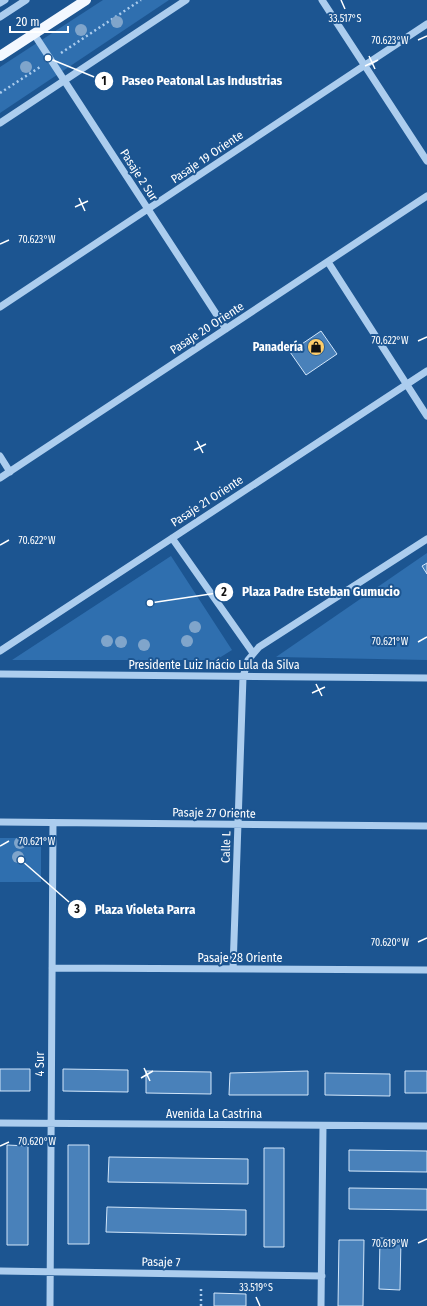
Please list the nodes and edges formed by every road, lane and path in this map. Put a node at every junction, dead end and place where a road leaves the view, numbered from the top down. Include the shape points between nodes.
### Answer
1 (5, 0) edge
2 (26, 0) edge
3 (86, 0) edge
4 (141, 0) edge
5 (186, 0) edge
6 (322, 0) edge
7 (0, 3) edge
8 (0, 17) edge
9 (427, 24) edge
10 (34, 34) junction
11 (0, 56) edge
12 (50, 59) junction
13 (365, 66) junction
14 (64, 81) junction
15 (0, 93) edge
16 (0, 123) edge
17 (427, 160) edge
18 (427, 196) edge
19 (148, 209) junction
20 (328, 262) junction
21 (0, 307) edge
22 (226, 329) junction
23 (427, 371) edge
24 (406, 384) junction
25 (427, 416) edge
26 (0, 456) edge
27 (10, 472) junction
28 (0, 478) edge
29 (172, 538) junction
30 (427, 539) edge
31 (0, 651) edge
32 (253, 653) junction
33 (0, 674) edge
34 (243, 677) junction
35 (427, 678) edge
36 (0, 822) edge
37 (53, 823) junction
38 (238, 824) junction
39 (427, 826) edge
40 (52, 968) junction
41 (233, 969) junction
42 (427, 970) edge
43 (0, 1123) edge
44 (51, 1123) junction
45 (324, 1126) junction
46 (427, 1126) edge
47 (0, 1271) edge
48 (50, 1271) junction
49 (202, 1274) junction
50 (322, 1276) junction
51 (50, 1306) edge
52 (201, 1306) edge
53 (321, 1306) edge

1 - 7 street
2 - 8 street
3 - 10 main road
4 - 12 path
5 - 14 street
6 - 13 street
9 - 13 street, Pasaje 19 Oriente
10 - 11 main road
10 - 12 street, Pasaje 2 Sur
12 - 14 street, Pasaje 2 Sur
12 - 15 path
13 - 17 street
13 - 19 street, Pasaje 19 Oriente
14 - 16 street
14 - 19 street, Pasaje 2 Sur
18 - 20 street, Pasaje 20 Oriente
19 - 21 street, Pasaje 19 Oriente
19 - 22 street, Pasaje 2 Sur
20 - 22 street, Pasaje 20 Oriente
20 - 24 street
22 - 27 street, Pasaje 20 Oriente
23 - 24 street, Pasaje 21 Oriente
24 - 25 street
24 - 29 street, Pasaje 21 Oriente
26 - 27 street
27 - 28 street, Pasaje 20 Oriente
29 - 31 street, Pasaje 21 Oriente
29 - 32 street
30 - 32 street
32 - 34 street, Calle L
33 - 34 street, Presidente Luiz Inácio Lula da Silva
34 - 35 street, Presidente Luiz Inácio Lula da Silva
34 - 38 street, Calle L
36 - 37 street, Pasaje 27 Oriente
37 - 38 street, Pasaje 27 Oriente
37 - 40 street, 4 Sur
38 - 39 street, Pasaje 27 Oriente
38 - 41 street, Calle L
40 - 41 street, Pasaje 28 Oriente
40 - 44 street, 4 Sur
41 - 42 street, Pasaje 28 Oriente
43 - 44 street, Avenida La Castrina
44 - 45 street, Avenida La Castrina
44 - 48 street, 4 Sur
45 - 46 street, Avenida La Castrina
45 - 50 street
47 - 48 street, Pasaje 7
48 - 49 street, Pasaje 7
48 - 51 street, 4 Sur
49 - 50 street, Pasaje 7
49 - 52 path
50 - 53 street

